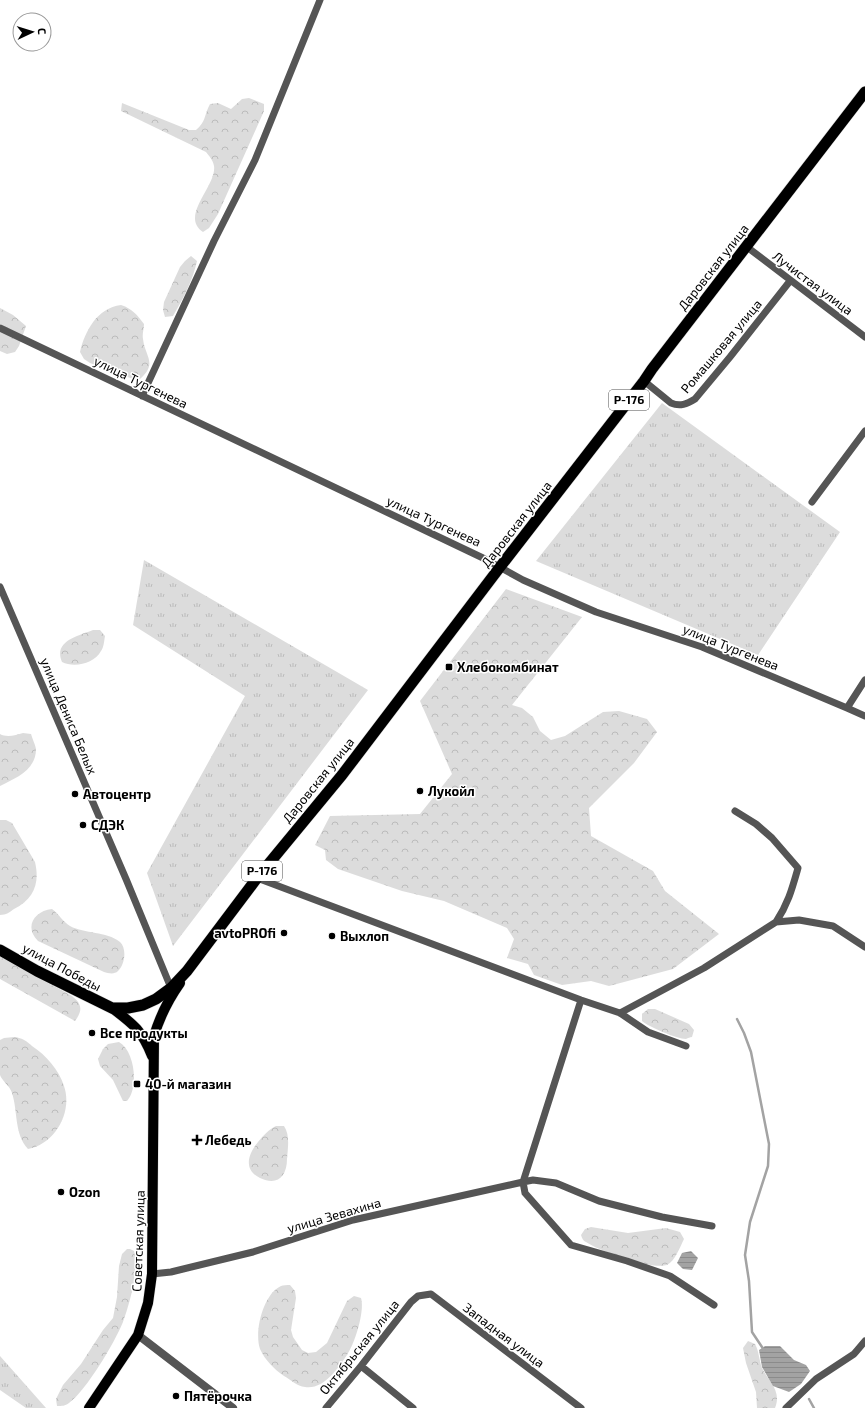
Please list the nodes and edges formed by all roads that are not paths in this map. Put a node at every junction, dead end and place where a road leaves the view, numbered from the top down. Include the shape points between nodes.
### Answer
1 (320, 0) edge
2 (865, 92) edge
3 (747, 247) junction
4 (790, 280) junction
5 (0, 328) edge
6 (865, 337) edge
7 (644, 381) junction
8 (142, 396) junction
9 (865, 431) edge
10 (812, 502) dead end
11 (500, 566) junction
12 (0, 587) edge
13 (865, 680) edge
14 (847, 708) junction
15 (865, 716) edge
16 (735, 811) dead end
17 (256, 878) junction
18 (776, 922) junction
19 (865, 947) edge
20 (0, 950) edge
21 (187, 971) junction
22 (171, 988) junction
23 (580, 1000) junction
24 (142, 1005) joint
25 (112, 1008) junction
26 (620, 1013) junction
27 (158, 1021) joint
28 (137, 1028) joint
29 (686, 1046) dead end
30 (154, 1059) junction
31 (523, 1182) junction
32 (712, 1226) dead end
33 (152, 1274) junction
34 (411, 1302) joint
35 (714, 1305) dead end
36 (138, 1335) junction
37 (865, 1341) edge
38 (361, 1366) junction
39 (89, 1408) edge
40 (233, 1408) edge
41 (326, 1408) edge
42 (413, 1408) edge
43 (581, 1408) edge
44 (786, 1408) edge

1 - 8 street via 255,160
2 - 3 highway, Даровская улица / Р-176
3 - 4 street, Лучистая улица
3 - 7 highway, Даровская улица / Р-176
4 - 6 street, Лучистая улица
4 - 7 street, Ромашковая улица via 695,399 689,403 676,405
5 - 8 street, улица Тургенева
7 - 11 highway, Даровская улица / Р-176
8 - 11 street, улица Тургенева
9 - 10 street
11 - 14 street, улица Тургенева via 523,580 596,612 702,647
11 - 17 highway, Даровская улица / Р-176 via 342,775
12 - 22 street, улица Дениса Белых
13 - 14 street
14 - 15 street, улица Тургенева
16 - 18 street via 772,838 798,868 790,898
17 - 21 highway, Даровская улица / Р-176
17 - 23 street
18 - 19 street via 799,920 833,926
18 - 26 street via 704,968
20 - 25 highway, улица Победы / Р-176
21 - 22 highway, Даровская улица / Р-176
21 - 27 main road, Даровская улица
22 - 24 highway, Даровская улица / Р-176
23 - 26 street
23 - 31 street
24 - 25 highway, улица Победы / Р-176
25 - 28 main road, улица Победы
26 - 29 street via 648,1032
27 - 30 main road, Советская улица via 154,1036
28 - 30 main road, Советская улица via 146,1040
30 - 33 main road, Советская улица
31 - 32 street, улица Зевахина via 556,1182 599,1201 662,1217
31 - 33 street, улица Зевахина via 353,1220 253,1252 172,1272
31 - 35 street via 525,1193 570,1245 670,1276
33 - 36 main road, Советская улица via 148,1303
34 - 38 street, Октябрьская улица
34 - 43 street, Западная улица via 418,1296 431,1294
36 - 39 main road, Советская улица
36 - 40 street
37 - 44 street via 854,1354 816,1379
38 - 41 street, Октябрьская улица
38 - 42 street

